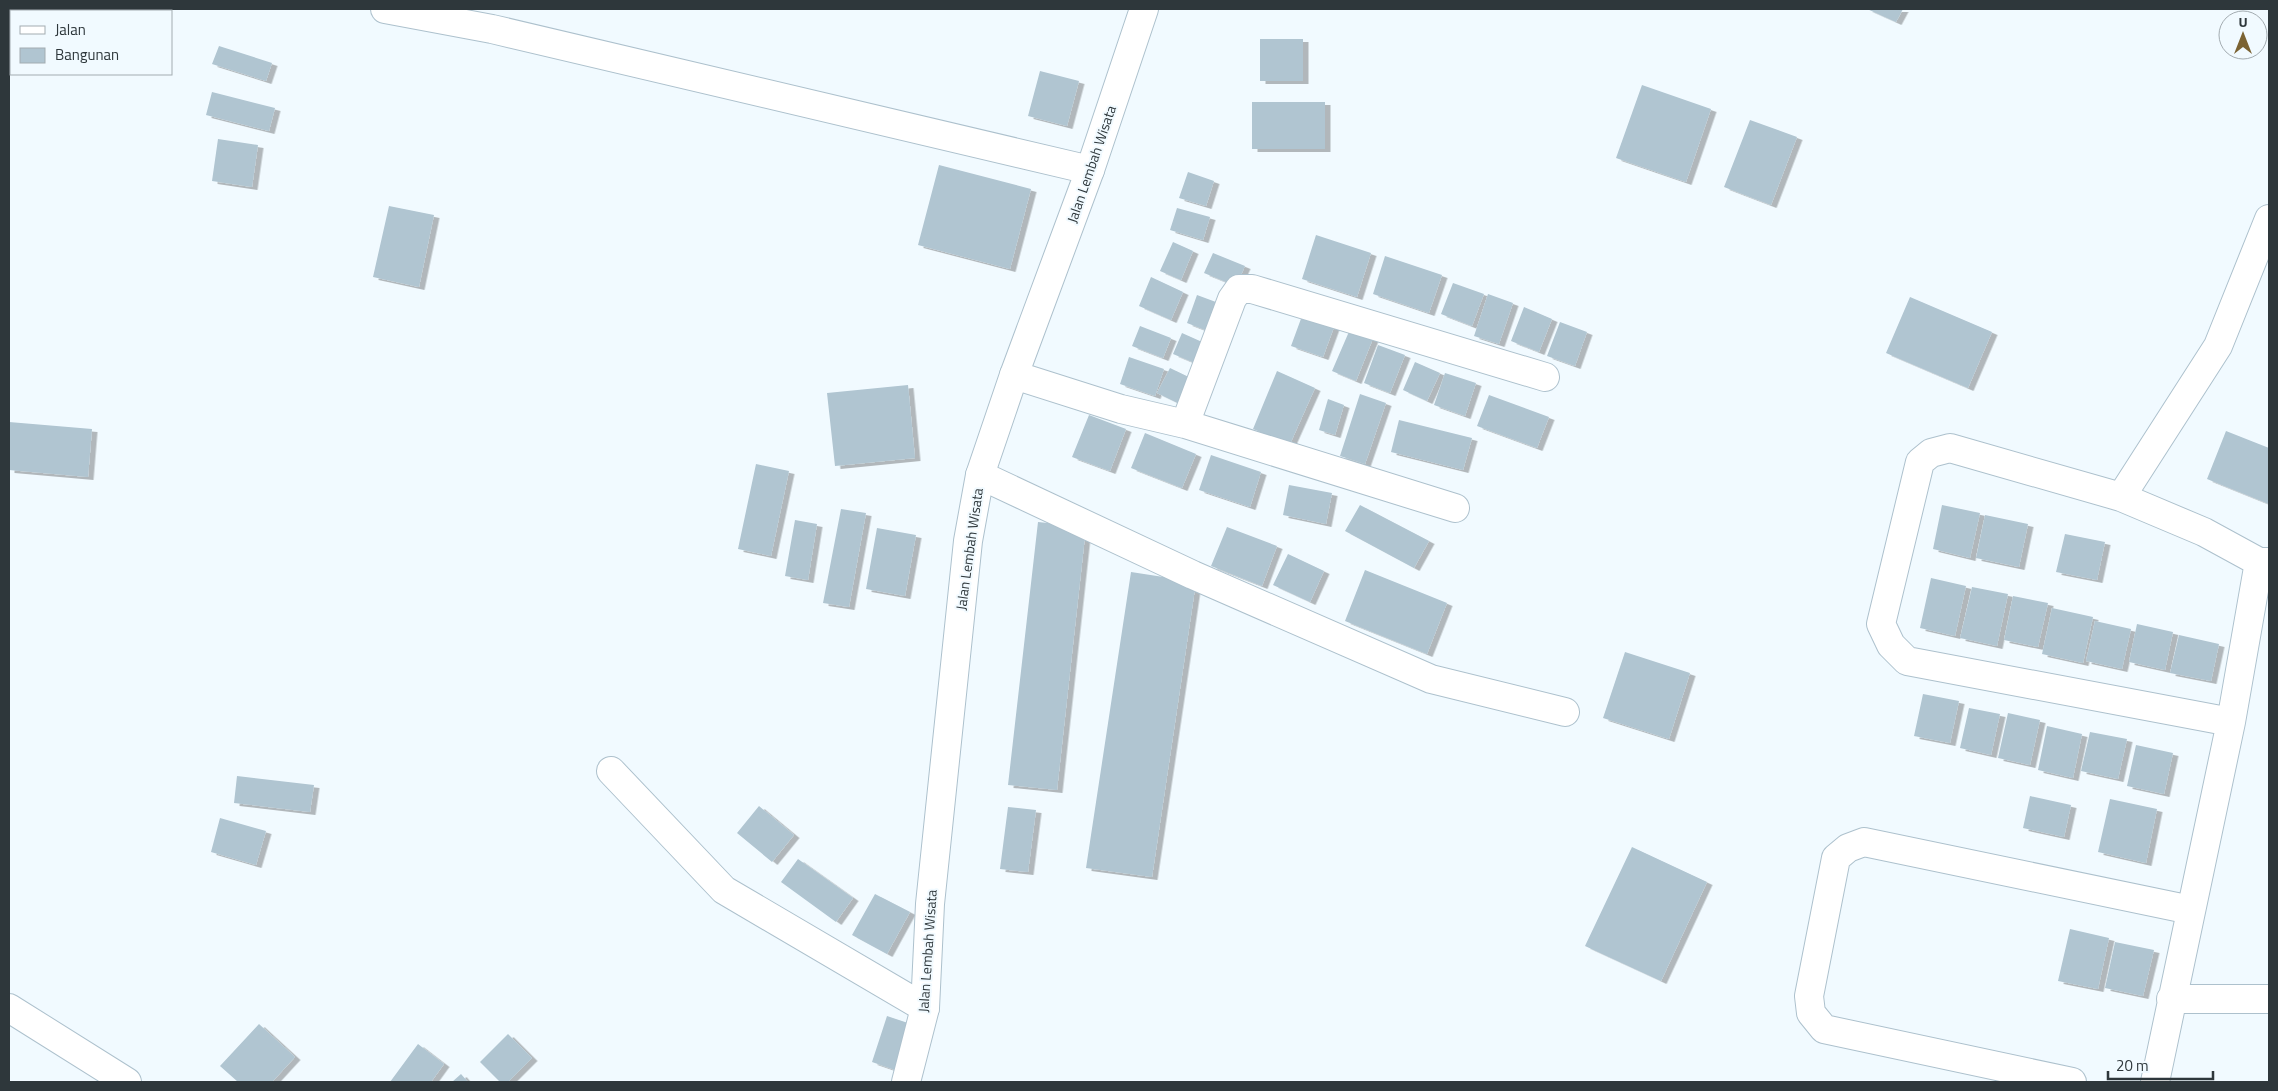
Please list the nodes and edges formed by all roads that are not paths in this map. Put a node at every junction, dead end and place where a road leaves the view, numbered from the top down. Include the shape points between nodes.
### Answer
1 (384, 9) edge
2 (1144, 9) edge
3 (1090, 170) junction
4 (2269, 219) edge
5 (1014, 375) junction
6 (1546, 377) dead end
7 (1185, 424) junction
8 (980, 475) junction
9 (2121, 497) junction
10 (1455, 508) dead end
11 (2264, 562) edge
12 (1565, 712) dead end
13 (2230, 722) junction
14 (611, 771) dead end
15 (2191, 910) junction
16 (2170, 999) junction
17 (2269, 999) edge
18 (9, 1008) edge
19 (924, 1008) junction
20 (127, 1082) edge
21 (906, 1082) edge
22 (2072, 1082) edge
23 (2155, 1082) edge

1 - 3 street via 492,29
2 - 3 street, Jalan Lembah Wisata
3 - 5 street, Jalan Lembah Wisata
4 - 9 street via 2218,346
5 - 7 street via 1121,409
5 - 8 street, Jalan Lembah Wisata
6 - 7 street via 1252,289 1239,289 1232,298
7 - 10 street
8 - 12 street via 1193,575 1431,679
8 - 19 street, Jalan Lembah Wisata via 968,541 930,904
9 - 11 street
9 - 13 street via 1950,448 1931,453 1920,462 1881,624 1891,645 1908,661
11 - 13 street
13 - 15 street
14 - 19 street via 724,890
15 - 16 street
15 - 22 street via 1864,842 1848,848 1836,858 1808,996 1812,1013 1824,1029
16 - 17 street
16 - 23 street
18 - 20 street
19 - 21 street, Jalan Lembah Wisata

